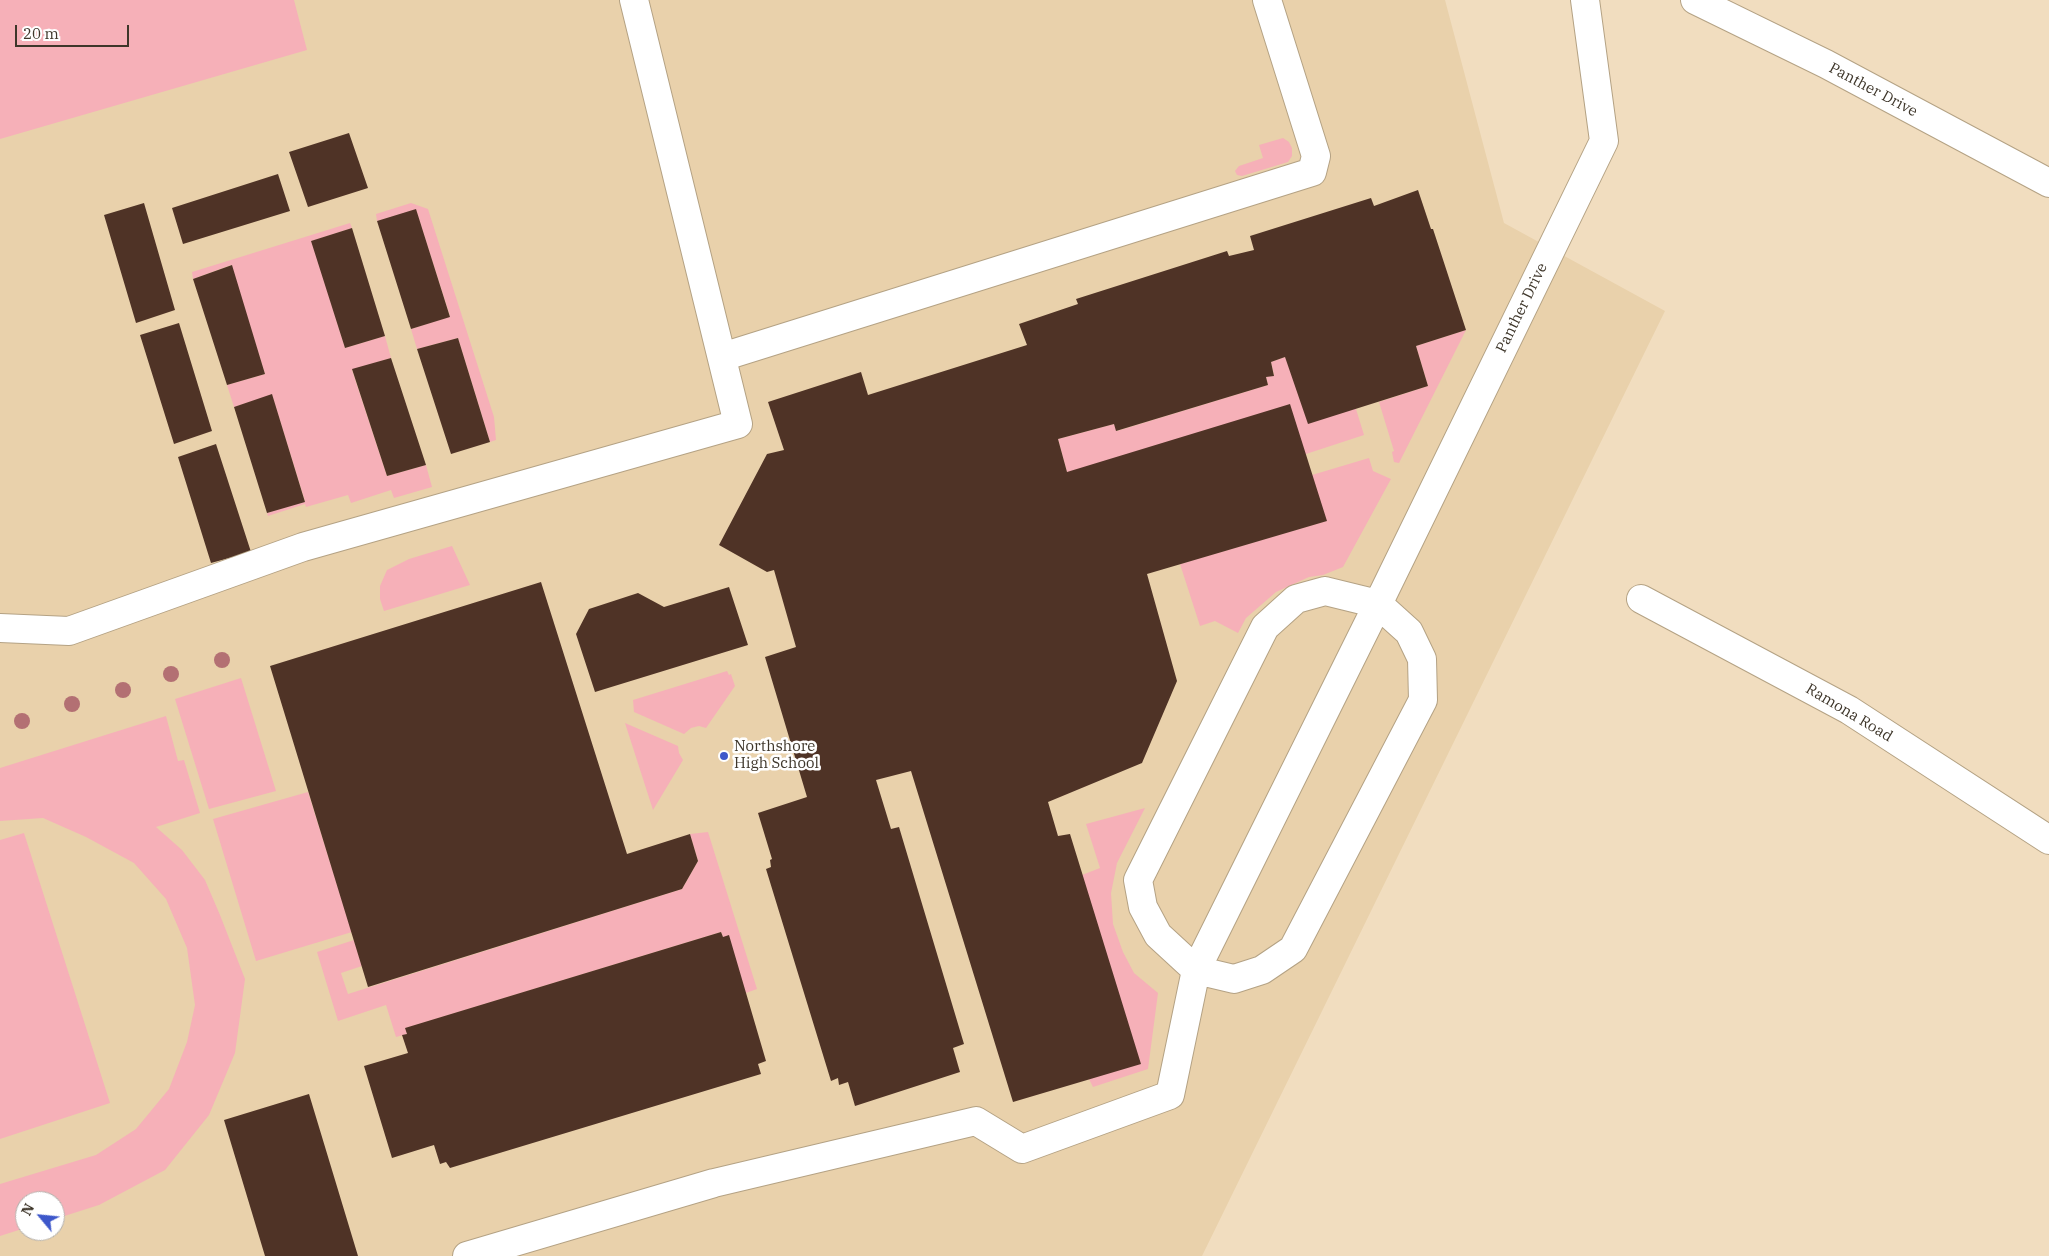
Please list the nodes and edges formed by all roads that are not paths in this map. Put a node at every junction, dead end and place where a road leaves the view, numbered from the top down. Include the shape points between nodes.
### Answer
1 (634, 0) edge
2 (1267, 0) edge
3 (1585, 0) edge
4 (1696, 0) edge
5 (2049, 183) edge
6 (722, 357) junction
7 (1642, 599) dead end
8 (1378, 604) junction
9 (0, 628) edge
10 (2049, 840) edge
11 (1196, 970) junction
12 (467, 1256) edge

1 - 6 street
2 - 6 street via 1316,156 1312,172
3 - 8 street, Panther Drive via 1604,141
4 - 5 street, Panther Drive via 1826,64
6 - 9 street via 738,424 303,547 69,631
7 - 10 street, Ramona Road via 1849,710
8 - 11 street, Panther Drive
8 - 11 street via 1409,632 1422,659 1423,700 1293,949 1262,970 1234,979
8 - 11 street via 1325,591 1296,599 1265,627 1138,880 1143,907 1158,935
11 - 12 street, Panther Drive via 1170,1095 1022,1149 976,1121 714,1183

